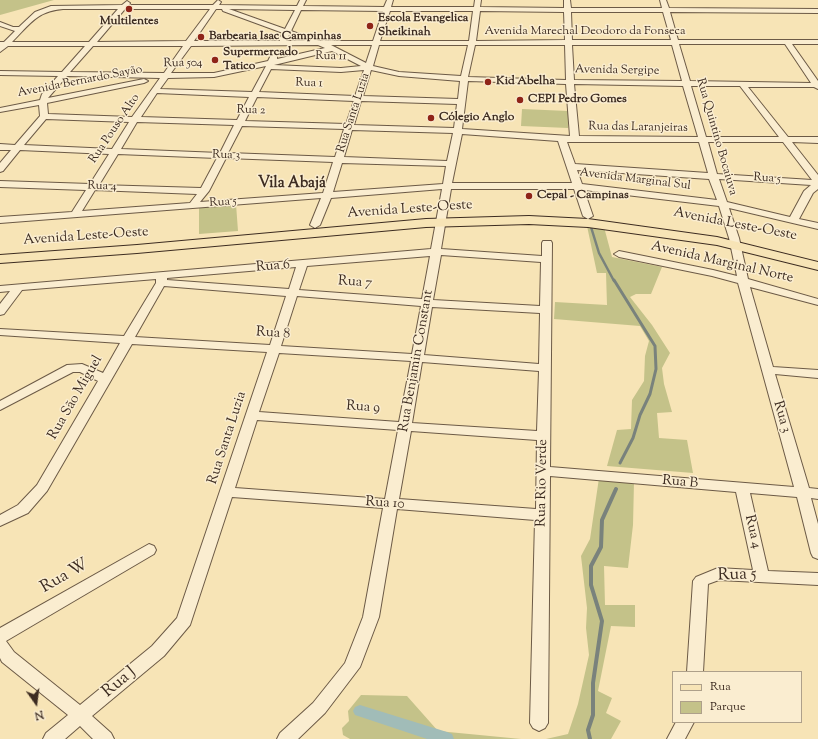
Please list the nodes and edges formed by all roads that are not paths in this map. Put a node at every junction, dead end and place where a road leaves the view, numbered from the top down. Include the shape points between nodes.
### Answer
1 (68, 0) edge
2 (130, 0) edge
3 (200, 0) edge
4 (303, 0) edge
5 (390, 0) edge
6 (478, 0) edge
7 (567, 0) edge
8 (663, 0) edge
9 (217, 3) edge
10 (63, 7) junction
11 (123, 7) junction
12 (298, 8) junction
13 (387, 9) junction
14 (476, 9) junction
15 (567, 10) junction
16 (666, 10) junction
17 (818, 11) edge
18 (0, 24) edge
19 (20, 29) junction
20 (287, 32) junction
21 (675, 42) junction
22 (787, 42) junction
23 (818, 42) edge
24 (472, 43) junction
25 (568, 43) junction
26 (3, 44) edge
27 (90, 44) junction
28 (188, 44) junction
29 (280, 44) junction
30 (319, 44) junction
31 (339, 44) junction
32 (376, 44) junction
33 (332, 48) junction
34 (0, 50) edge
35 (371, 63) junction
36 (271, 65) junction
37 (0, 73) edge
38 (63, 75) junction
39 (165, 77) junction
40 (139, 79) junction
41 (464, 79) junction
42 (570, 82) junction
43 (687, 83) junction
44 (742, 84) junction
45 (818, 85) edge
46 (155, 91) junction
47 (254, 94) junction
48 (359, 98) junction
49 (43, 102) junction
50 (461, 102) junction
51 (0, 110) edge
52 (44, 116) junction
53 (135, 119) junction
54 (239, 123) junction
55 (349, 127) junction
56 (458, 131) junction
57 (562, 139) junction
58 (575, 139) junction
59 (786, 140) junction
60 (818, 140) edge
61 (703, 141) junction
62 (0, 147) edge
63 (17, 148) junction
64 (113, 152) junction
65 (222, 156) junction
66 (339, 160) junction
67 (452, 164) junction
68 (573, 167) junction
69 (0, 169) edge
70 (713, 176) junction
71 (818, 183) edge
72 (0, 184) edge
73 (447, 186) junction
74 (578, 186) junction
75 (92, 187) junction
76 (204, 191) junction
77 (327, 195) junction
78 (722, 204) junction
79 (193, 205) junction
80 (74, 215) junction
81 (588, 216) junction
82 (440, 219) junction
83 (0, 220) edge
84 (793, 221) junction
85 (314, 225) junction
86 (818, 226) edge
87 (735, 242) junction
88 (547, 243) dead end
89 (0, 252) edge
90 (436, 252) junction
91 (619, 254) dead end
92 (818, 258) edge
93 (0, 259) edge
94 (547, 259) junction
95 (302, 264) junction
96 (818, 266) edge
97 (161, 279) junction
98 (743, 281) junction
99 (19, 287) junction
100 (0, 289) edge
101 (293, 293) junction
102 (818, 302) edge
103 (427, 303) junction
104 (546, 310) junction
105 (0, 312) edge
106 (0, 332) edge
107 (128, 340) junction
108 (274, 349) junction
109 (417, 358) junction
110 (545, 368) junction
111 (768, 370) junction
112 (818, 374) edge
113 (105, 379) junction
114 (0, 406) edge
115 (252, 416) junction
116 (405, 426) junction
117 (544, 436) junction
118 (543, 471) junction
119 (742, 488) junction
120 (228, 492) junction
121 (803, 493) junction
122 (818, 494) edge
123 (391, 505) junction
124 (542, 515) junction
125 (0, 521) edge
126 (149, 550) dead end
127 (818, 553) edge
128 (762, 575) junction
129 (818, 579) edge
130 (184, 621) joint
131 (0, 636) edge
132 (3, 654) edge
133 (695, 671) edge
134 (81, 716) junction
135 (539, 723) dead end
136 (684, 723) edge
137 (52, 739) edge
138 (106, 739) edge
139 (286, 739) edge
140 (676, 739) edge

1 - 10 street
2 - 11 street
3 - 9 street
4 - 12 street
5 - 13 street, Rua Santa Luzia
6 - 14 street, Rua Benjamin Constant
7 - 15 street
8 - 16 street, Rua Quintino Bocaiuva
9 - 11 street
9 - 12 street
9 - 20 street
9 - 28 street, Rua Pouso Alto
10 - 11 street
10 - 19 street via 37,13
11 - 27 street
12 - 13 street
12 - 20 street
13 - 14 street
13 - 32 street, Rua Santa Luzia
14 - 15 street via 501,9 503,16 524,16 522,9
14 - 24 street, Rua Benjamin Constant
15 - 16 street
15 - 25 street
16 - 17 street via 762,8
16 - 21 street, Rua Quintino Bocaiuva
18 - 19 street
19 - 26 street
20 - 29 street
20 - 30 street
21 - 22 street, Avenida Marechal Deodoro da Fonseca
21 - 25 street, Avenida Marechal Deodoro da Fonseca
21 - 43 street, Rua Quintino Bocaiuva
22 - 23 street, Avenida Marechal Deodoro da Fonseca
22 - 45 street
24 - 25 street, Avenida Marechal Deodoro da Fonseca
24 - 32 street, Avenida Marechal Deodoro da Fonseca
24 - 41 street, Rua Benjamin Constant via 469,69
25 - 42 street
26 - 27 street, Avenida Marechal Deodoro da Fonseca
26 - 34 street
27 - 28 street, Avenida Marechal Deodoro da Fonseca
27 - 38 street
28 - 29 street, Avenida Marechal Deodoro da Fonseca
28 - 39 street, Rua Pouso Alto
29 - 30 street, Avenida Marechal Deodoro da Fonseca
29 - 36 street
30 - 31 street, Avenida Marechal Deodoro da Fonseca
30 - 33 street
31 - 32 street, Avenida Marechal Deodoro da Fonseca
31 - 33 street, Rua 504
32 - 35 street, Rua Santa Luzia
33 - 35 street via 355,59
33 - 36 street, Rua 504
35 - 36 street, Rua 11 via 341,70
35 - 41 street, Avenida Sergipe via 399,74
35 - 48 street, Rua Santa Luzia
36 - 39 street, Rua 504 via 214,75
36 - 47 street
37 - 38 street
38 - 40 street
38 - 49 street
39 - 40 street, Avenida Bernardo Sayão
39 - 46 street, Rua Pouso Alto
40 - 49 street, Avenida Bernardo Sayão
41 - 42 street, Avenida Sergipe
41 - 50 street, Rua Benjamin Constant
42 - 43 street, Avenida Sergipe
42 - 58 street
43 - 44 street, Avenida Sergipe
43 - 61 street, Rua Quintino Bocaiuva
44 - 45 street, Avenida Sergipe
44 - 59 street
46 - 47 street, Rua 1
46 - 53 street, Rua Pouso Alto
47 - 48 street, Rua 1
47 - 54 street
48 - 50 street, Rua 1
48 - 55 street, Rua Santa Luzia
49 - 51 street, Avenida Bernardo Sayão
49 - 52 street
50 - 56 street, Rua Benjamin Constant
52 - 53 street, Rua 2
52 - 63 street
53 - 54 street, Rua 2
53 - 64 street, Rua Pouso Alto
54 - 55 street, Rua 2
54 - 65 street
55 - 56 street, Rua 2
55 - 66 street, Rua Santa Luzia
56 - 57 street, Rua das Laranjeiras
56 - 67 street, Rua Benjamin Constant
57 - 58 street, Rua das Laranjeiras
57 - 68 street
58 - 61 street, Rua das Laranjeiras
59 - 60 street, Rua das Laranjeiras
59 - 61 street, Rua das Laranjeiras
59 - 71 street
61 - 70 street, Rua Quintino Bocaiuva
62 - 63 street, Rua 3
63 - 64 street, Rua 3
63 - 69 street
64 - 65 street, Rua 3
64 - 75 street, Rua Pouso Alto
65 - 66 street, Rua 3
65 - 76 street
66 - 67 street, Rua 3
66 - 77 street, Rua Santa Luzia
67 - 73 street, Rua Benjamin Constant
68 - 70 street, Rua 5
68 - 74 street
70 - 71 street, Rua 5
70 - 78 street, Rua Quintino Bocaiuva
71 - 84 street via 809,191
72 - 75 street, Rua 4
73 - 74 street, Avenida Marginal Sul
73 - 77 street, Rua 5
73 - 82 street, Rua Benjamin Constant
74 - 78 street, Avenida Marginal Sul
74 - 81 street
75 - 76 street, Rua 4
75 - 80 street, Rua Pouso Alto
76 - 79 street
77 - 79 street, Rua 5
77 - 85 street, Rua Santa Luzia
78 - 84 street, Avenida Marginal Sul
78 - 87 street, Rua Quintino Bocaiuva
79 - 80 street, Rua 5
80 - 83 street, Rua 5
81 - 82 main road, Avenida Leste-Oeste via 536,214
81 - 87 main road, Avenida Leste-Oeste
82 - 85 main road, Avenida Leste-Oeste
82 - 87 main road, Avenida Leste-Oeste via 588,223
82 - 90 street, Rua Benjamin Constant
82 - 93 main road, Avenida Leste-Oeste via 137,249
84 - 86 street, Avenida Marginal Sul
85 - 89 main road, Avenida Leste-Oeste via 179,240
87 - 92 main road, Avenida Leste-Oeste
87 - 96 main road, Avenida Leste-Oeste
87 - 98 street, Rua Quintino Bocaiuva
88 - 94 street, Rua Rio Verde
90 - 94 street, Rua 6
90 - 95 street, Rua 6
90 - 103 street, Rua Benjamin Constant
91 - 98 street, Avenida Marginal Norte
94 - 104 street, Rua Rio Verde
95 - 97 street, Rua 6
95 - 101 street, Rua Santa Luzia
97 - 99 street, Rua 6
97 - 101 street, Rua 7
97 - 107 street, Rua São Miguel
98 - 102 street, Avenida Marginal Norte
98 - 111 street, Rua 3
99 - 100 street, Rua 6
99 - 105 street
101 - 103 street, Rua 7
101 - 108 street, Rua Santa Luzia
103 - 104 street, Rua 7
103 - 109 street, Rua Benjamin Constant
104 - 110 street, Rua Rio Verde
106 - 107 street, Rua 8
107 - 108 street, Rua 8
107 - 113 street, Rua São Miguel
108 - 109 street, Rua 8
108 - 115 street, Rua Santa Luzia
109 - 110 street, Rua 8
109 - 116 street, Rua Benjamin Constant
110 - 117 street, Rua Rio Verde
111 - 112 street
111 - 121 street, Rua 3
113 - 114 street via 82,368 71,368
113 - 125 street, Rua São Miguel via 42,488 23,509
115 - 116 street, Rua 9
115 - 120 street, Rua Santa Luzia
116 - 117 street, Rua 9
116 - 123 street, Rua Benjamin Constant
117 - 118 street, Rua Rio Verde
118 - 119 street, Rua B
118 - 124 street, Rua Rio Verde
119 - 121 street, Rua B
119 - 128 street, Rua 4
120 - 123 street, Rua 10
120 - 130 street, Rua Santa Luzia
121 - 122 street, Rua B
121 - 127 street, Rua 3
123 - 124 street, Rua 10
123 - 139 street, Rua Benjamin Constant via 371,617 352,667 319,708
124 - 135 street, Rua Rio Verde
126 - 131 street, Rua W
128 - 129 street, Rua 5
128 - 133 street, Rua 5 via 718,574 701,581
130 - 134 street, Rua J via 158,651
132 - 134 street
134 - 137 street, Rua J
134 - 138 street
136 - 140 street

